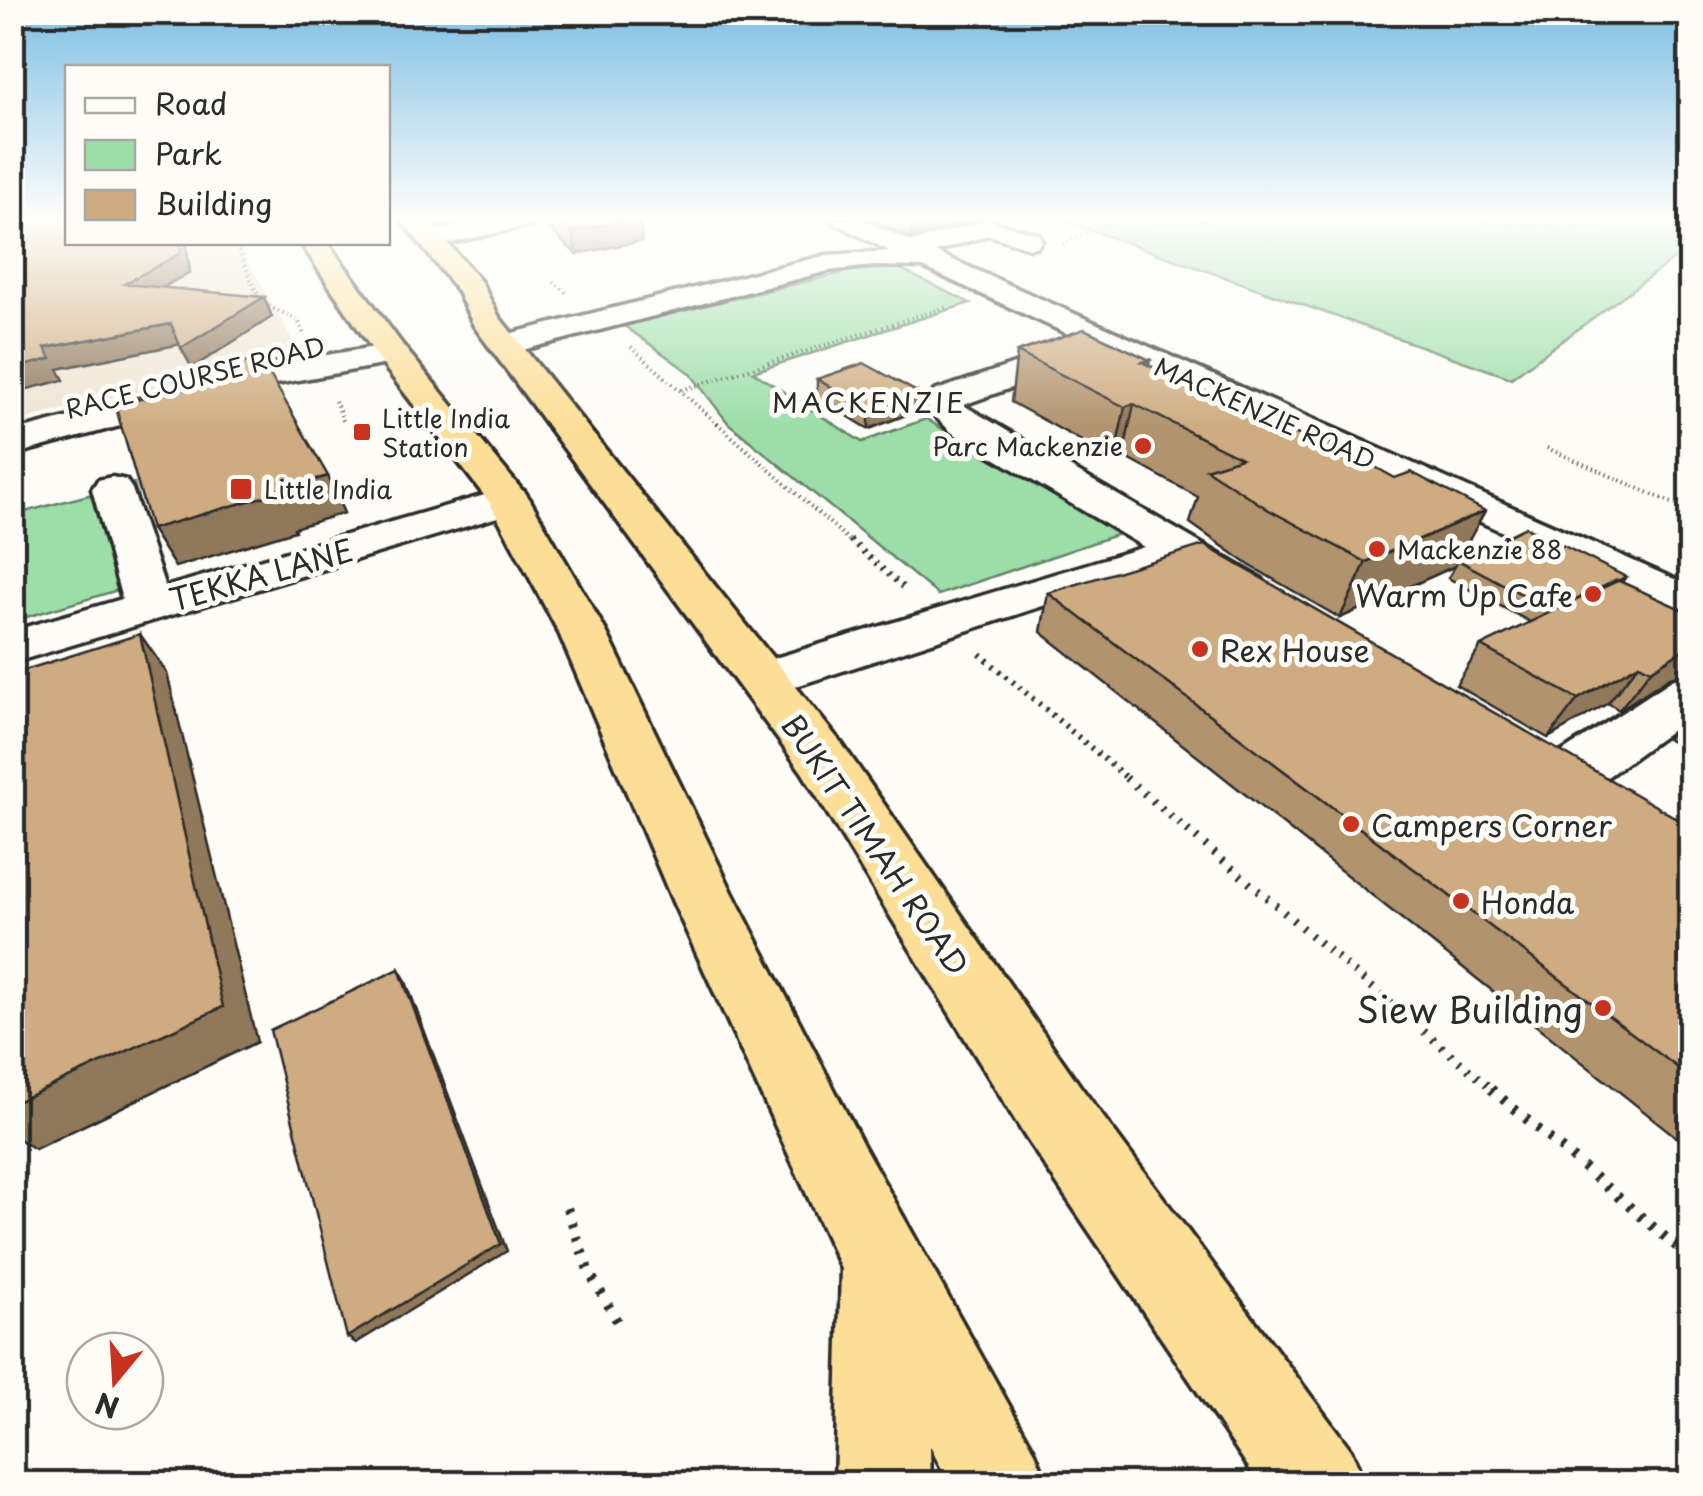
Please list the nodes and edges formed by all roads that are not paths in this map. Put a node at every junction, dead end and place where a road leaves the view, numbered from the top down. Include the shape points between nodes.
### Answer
1 (347, 290) edge
2 (472, 290) edge
3 (725, 290) edge
4 (992, 290) edge
5 (1108, 343) junction
6 (385, 344) junction
7 (506, 344) junction
8 (59, 421) junction
9 (12, 423) edge
10 (12, 444) edge
11 (112, 489) dead end
12 (509, 500) junction
13 (1154, 558) edge
14 (1690, 604) edge
15 (148, 607) junction
16 (1278, 608) edge
17 (12, 647) edge
18 (763, 678) junction
19 (1690, 692) edge
20 (1569, 781) edge
21 (882, 1262) junction
22 (883, 1484) edge
23 (1000, 1484) edge
24 (1317, 1484) edge

1 - 6 highway
2 - 7 highway, BUKIT TIMAH ROAD
3 - 7 street
4 - 5 street, MACKENZIE ROAD
5 - 14 street, MACKENZIE ROAD
5 - 16 street via 958,394 944,406 964,424
6 - 8 street, RACE COURSE ROAD
6 - 8 street, RACE COURSE ROAD via 309,346
6 - 12 highway
7 - 18 highway, BUKIT TIMAH ROAD
8 - 9 street, RACE COURSE ROAD
8 - 10 street, RACE COURSE ROAD
11 - 15 street
12 - 15 street, TEKKA LANE
12 - 21 highway via 584,633 713,919
13 - 18 street
15 - 17 street, TEKKA LANE
18 - 24 highway, BUKIT TIMAH ROAD via 1053,1112
19 - 20 street
21 - 22 highway
21 - 23 highway

